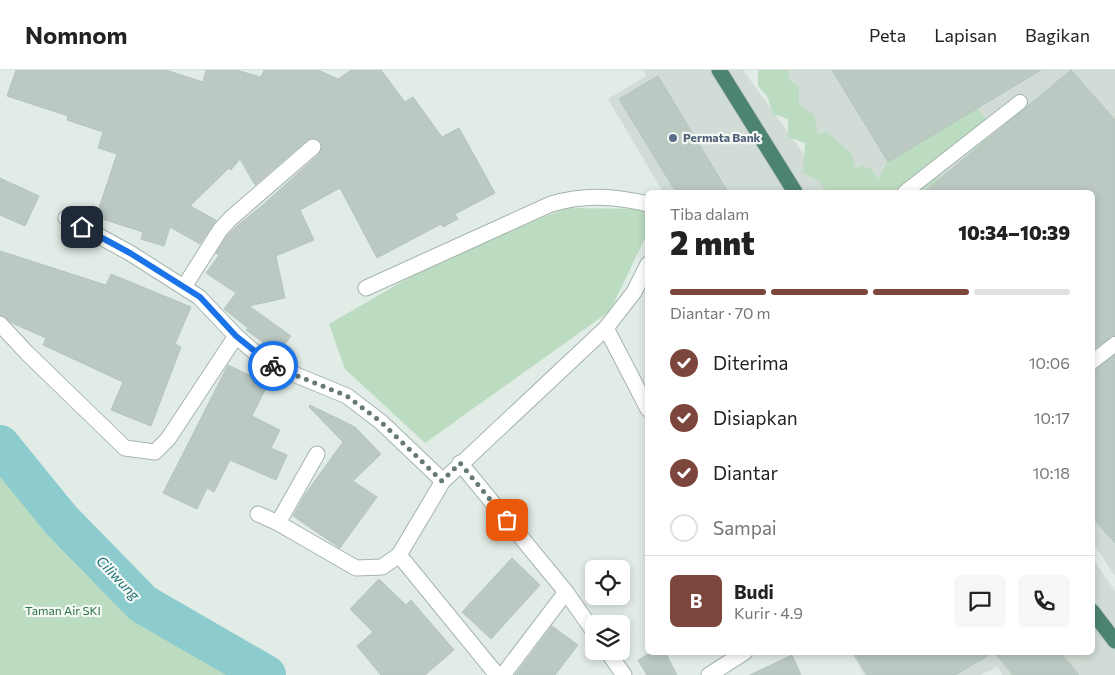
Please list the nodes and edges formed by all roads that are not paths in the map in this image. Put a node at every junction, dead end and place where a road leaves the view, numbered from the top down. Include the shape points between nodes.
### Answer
1 (719, 70) edge
2 (1020, 102) dead end
3 (313, 147) dead end
4 (794, 190) edge
5 (908, 190) edge
6 (645, 203) edge
7 (66, 218) dead end
8 (645, 270) edge
9 (184, 287) junction
10 (366, 288) dead end
11 (0, 324) edge
12 (606, 328) junction
13 (236, 336) junction
14 (1115, 344) edge
15 (1095, 360) edge
16 (645, 403) edge
17 (317, 454) dead end
18 (460, 463) junction
19 (442, 481) junction
20 (258, 514) dead end
21 (278, 523) junction
22 (398, 555) junction
23 (566, 592) junction
24 (1095, 615) edge
25 (585, 619) edge
26 (1115, 641) edge
27 (740, 655) edge
28 (613, 660) edge
29 (497, 675) edge
30 (503, 675) edge
31 (624, 675) edge
32 (709, 675) edge

1 - 4 highway
2 - 5 lane
3 - 9 street via 230,219
6 - 10 street via 616,197 569,199 551,204
7 - 9 street
8 - 12 street via 634,292
9 - 13 street via 200,297
11 - 13 street via 125,448 141,452 155,452 168,439
12 - 16 street
12 - 18 street
13 - 19 street via 268,363 347,396 381,422
14 - 15 lane
17 - 21 street
18 - 19 street
18 - 23 street
19 - 22 street
20 - 21 street
21 - 22 street via 356,568 382,567
22 - 29 street
23 - 25 street
23 - 30 street
24 - 26 highway
27 - 32 street
28 - 31 street

